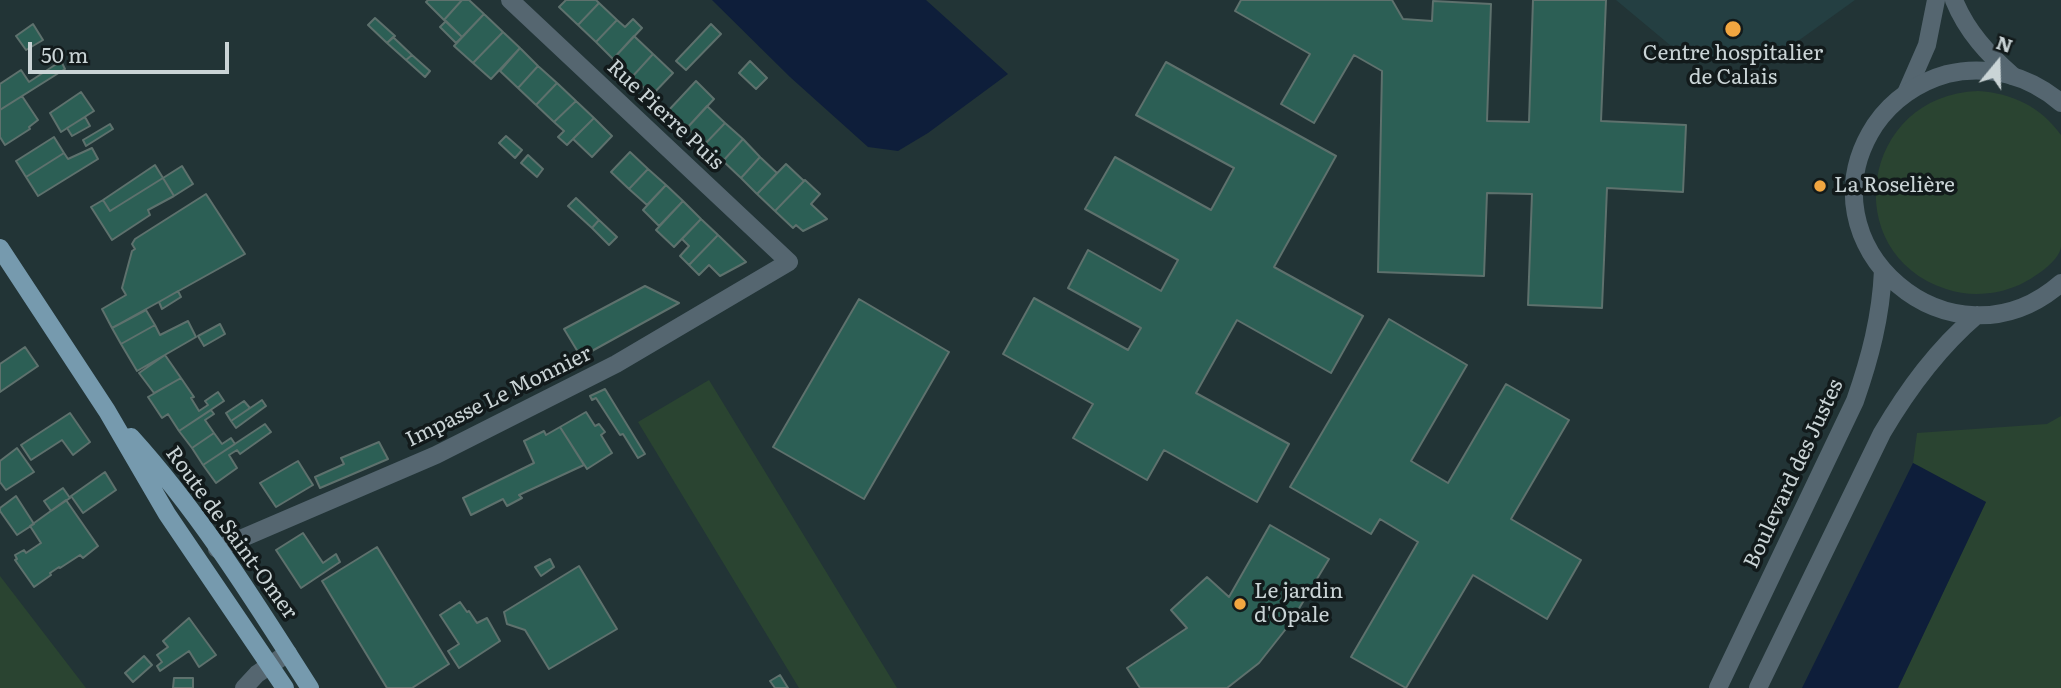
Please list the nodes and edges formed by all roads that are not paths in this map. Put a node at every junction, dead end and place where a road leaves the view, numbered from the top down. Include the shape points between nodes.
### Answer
1 (510, 0) edge
2 (1936, 0) edge
3 (1954, 0) edge
4 (2013, 76) junction
5 (1906, 93) junction
6 (2061, 103) edge
7 (0, 248) edge
8 (789, 262) joint
9 (1883, 270) junction
10 (2061, 283) edge
11 (1977, 315) junction
12 (107, 411) junction
13 (218, 549) junction
14 (288, 653) junction
15 (269, 666) junction
16 (244, 688) edge
17 (285, 688) edge
18 (310, 688) edge
19 (1718, 688) edge
20 (1758, 688) edge

1 - 8 street, Rue Pierre Puis
2 - 5 street via 1927,45
3 - 4 street via 1977,40
4 - 5 street via 1989,71 1951,73
4 - 6 street
5 - 9 street via 1873,128 1856,173 1858,219
7 - 12 main road, Route de Saint-Omer
8 - 13 street, Impasse Le Monnier via 616,364 448,449
9 - 11 street via 1909,295 1930,306
9 - 19 street, Boulevard des Justes via 1874,343 1855,401
10 - 11 street via 2025,306
11 - 20 street via 1937,353 1887,424
12 - 13 main road, Route de Saint-Omer via 159,468
12 - 15 main road, Route de Saint-Omer via 167,514
13 - 14 main road, Route de Saint-Omer
14 - 15 street
14 - 18 main road, Route de Saint-Omer
15 - 16 street
15 - 17 main road, Route de Saint-Omer

